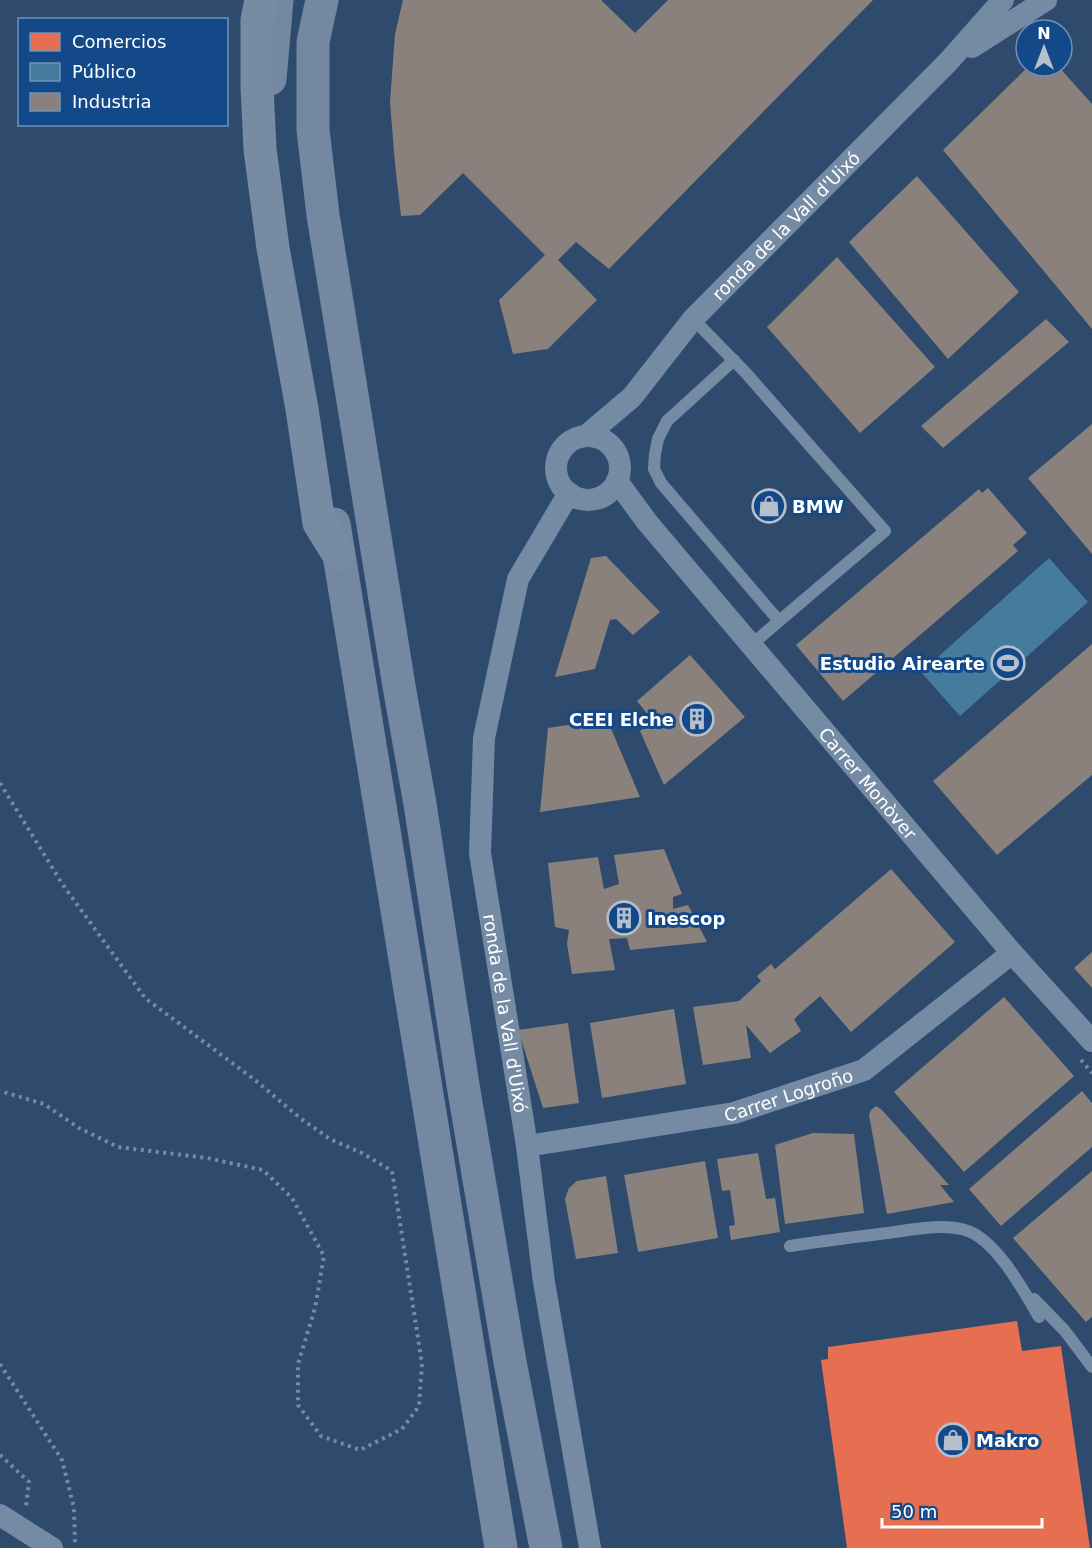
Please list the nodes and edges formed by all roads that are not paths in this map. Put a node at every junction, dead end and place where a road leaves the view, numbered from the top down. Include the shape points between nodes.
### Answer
1 (261, 0) edge
2 (277, 0) edge
3 (322, 0) edge
4 (1003, 0) edge
5 (1046, 0) edge
6 (948, 62) junction
7 (693, 319) junction
8 (734, 360) junction
9 (632, 397) junction
10 (585, 436) junction
11 (614, 449) junction
12 (610, 488) junction
13 (569, 493) junction
14 (338, 554) junction
15 (779, 621) junction
16 (751, 645) junction
17 (1012, 953) junction
18 (1092, 1041) edge
19 (527, 1146) junction
20 (790, 1246) dead end
21 (1022, 1287) junction
22 (1039, 1317) dead end
23 (1092, 1367) edge
24 (0, 1515) edge
25 (52, 1548) edge
26 (501, 1548) edge
27 (546, 1548) edge
28 (590, 1548) edge

1 - 14 highway via 257,20 257,87 260,149 273,248 319,524
2 - 14 main road via 270,84 275,168
3 - 27 main road via 314,42 313,130 322,215 463,1085
4 - 6 street, ronda de la Vall d'Uixó
5 - 6 street, ronda de la Vall d'Uixó
6 - 7 street, ronda de la Vall d'Uixó
7 - 8 lane
7 - 9 street, ronda de la Vall d'Uixó
8 - 15 lane via 667,420 658,440 654,469 661,483
8 - 15 lane via 885,531
9 - 10 street, ronda de la Vall d'Uixó
9 - 11 street, ronda de la Vall d'Uixó
10 - 11 street via 596,437
10 - 13 street via 566,444 556,462 559,481
11 - 12 street via 620,470
12 - 13 street via 582,499
12 - 16 street, Carrer Monòver via 647,522
13 - 19 street, ronda de la Vall d'Uixó via 518,579 484,738 480,853
14 - 26 main road
15 - 16 lane
16 - 17 street, Carrer Monòver
17 - 18 street, Carrer Monòver
17 - 19 street, Carrer Logroño via 864,1070 734,1113
19 - 28 street, ronda de la Vall d'Uixó via 544,1282
20 - 21 lane via 915,1229 966,1230 992,1246
21 - 22 lane
21 - 23 lane via 1065,1331
24 - 25 street

